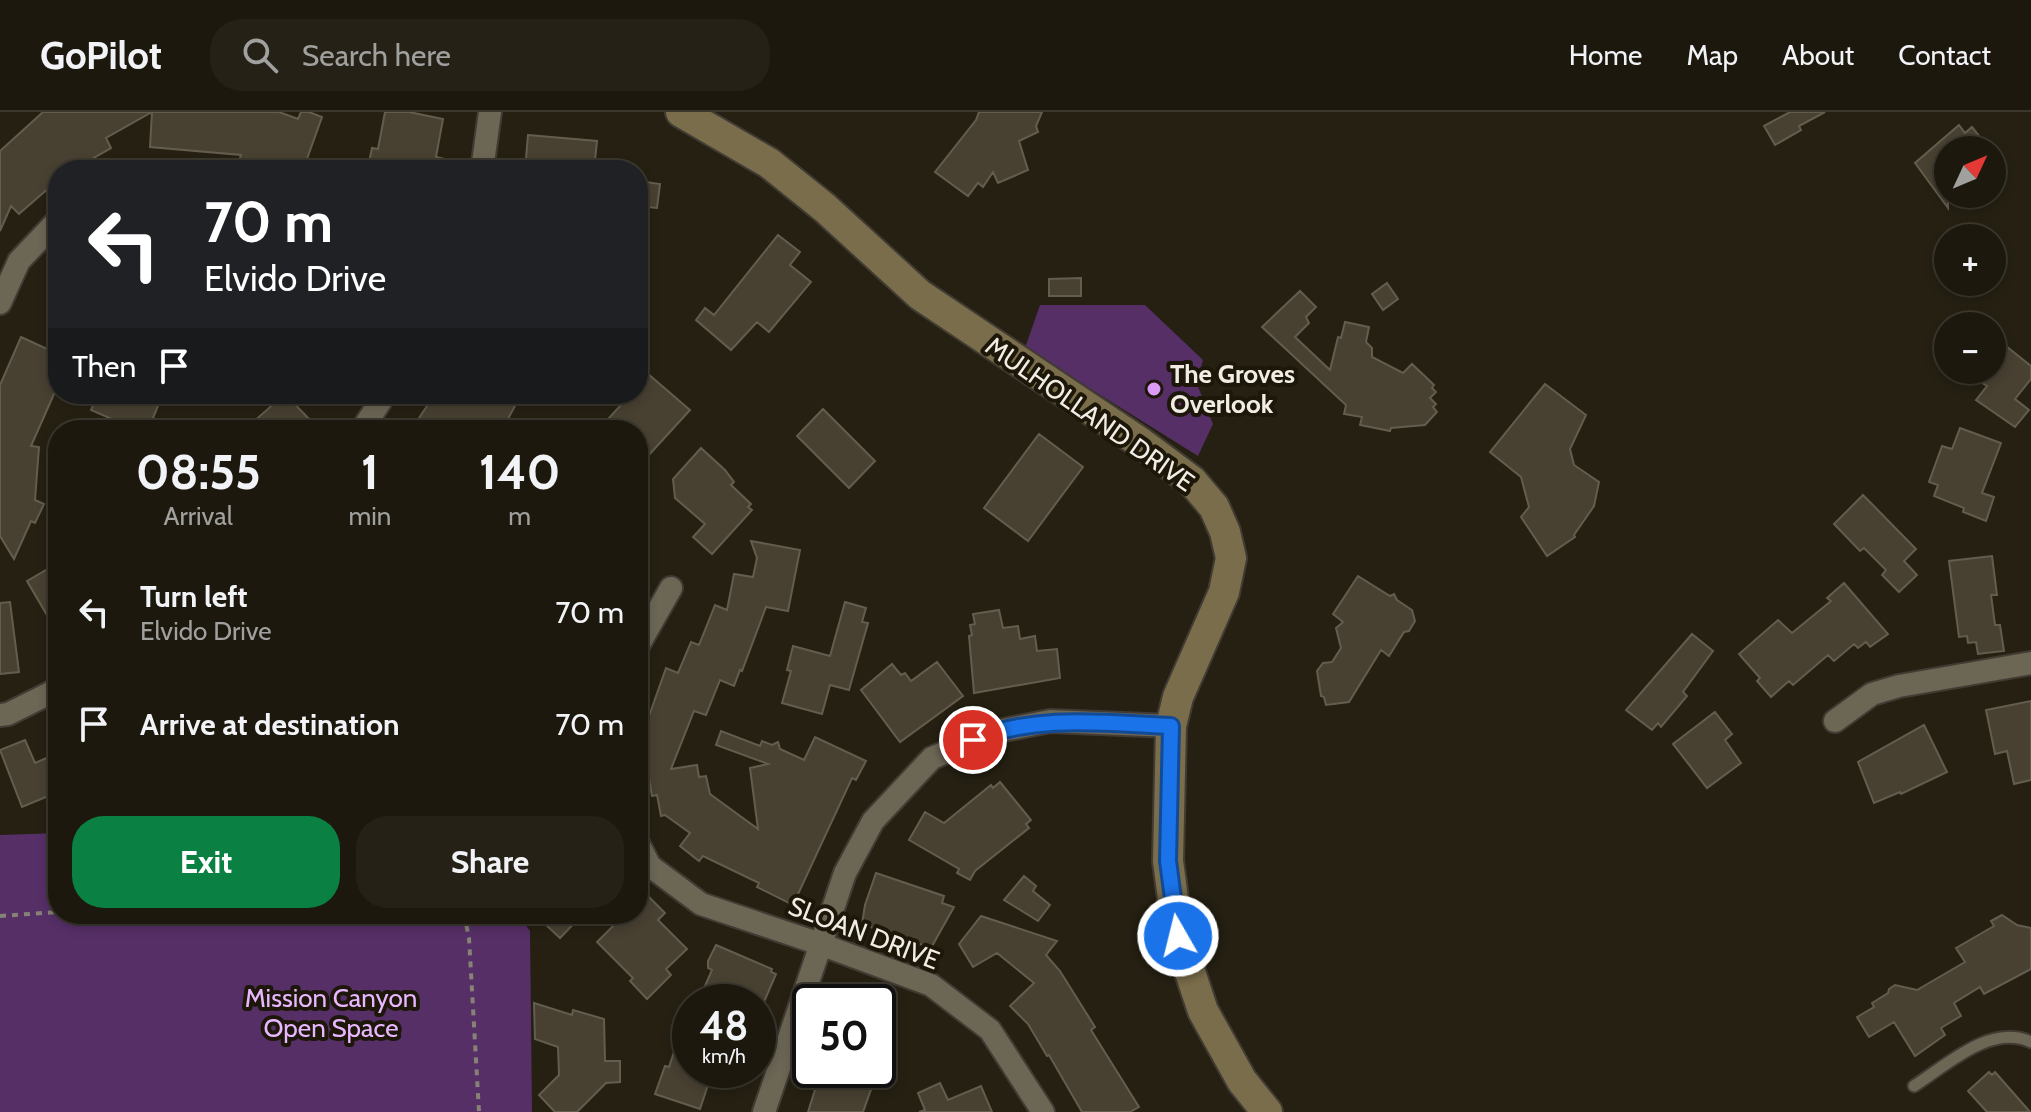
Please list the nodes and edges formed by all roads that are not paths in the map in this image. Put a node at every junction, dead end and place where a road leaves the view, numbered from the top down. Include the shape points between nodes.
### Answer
1 (490, 112) edge
2 (681, 112) edge
3 (483, 160) edge
4 (48, 231) edge
5 (0, 303) edge
6 (671, 588) dead end
7 (648, 628) edge
8 (2031, 663) edge
9 (48, 694) edge
10 (0, 715) edge
11 (1835, 721) dead end
12 (1171, 726) junction
13 (648, 862) edge
14 (820, 944) junction
15 (2031, 1042) edge
16 (1914, 1086) dead end
17 (764, 1112) edge
18 (1043, 1112) edge
19 (1267, 1112) edge

1 - 3 street
2 - 12 main road, MULHOLLAND DRIVE via 769,163 920,295 1141,443 1192,481 1214,507 1231,558 1224,592 1178,697
4 - 5 street via 19,261
6 - 7 street
8 - 11 street via 1899,686 1872,694
9 - 10 street
12 - 14 street via 1050,721 994,732 932,758 873,821 845,873
12 - 19 main road, MULHOLLAND DRIVE via 1168,861 1178,936 1203,1011 1242,1081
13 - 14 street, SLOAN DRIVE via 701,904
14 - 17 street
14 - 18 street, SLOAN DRIVE via 931,985 990,1030
15 - 16 lane via 2011,1036 1991,1040

